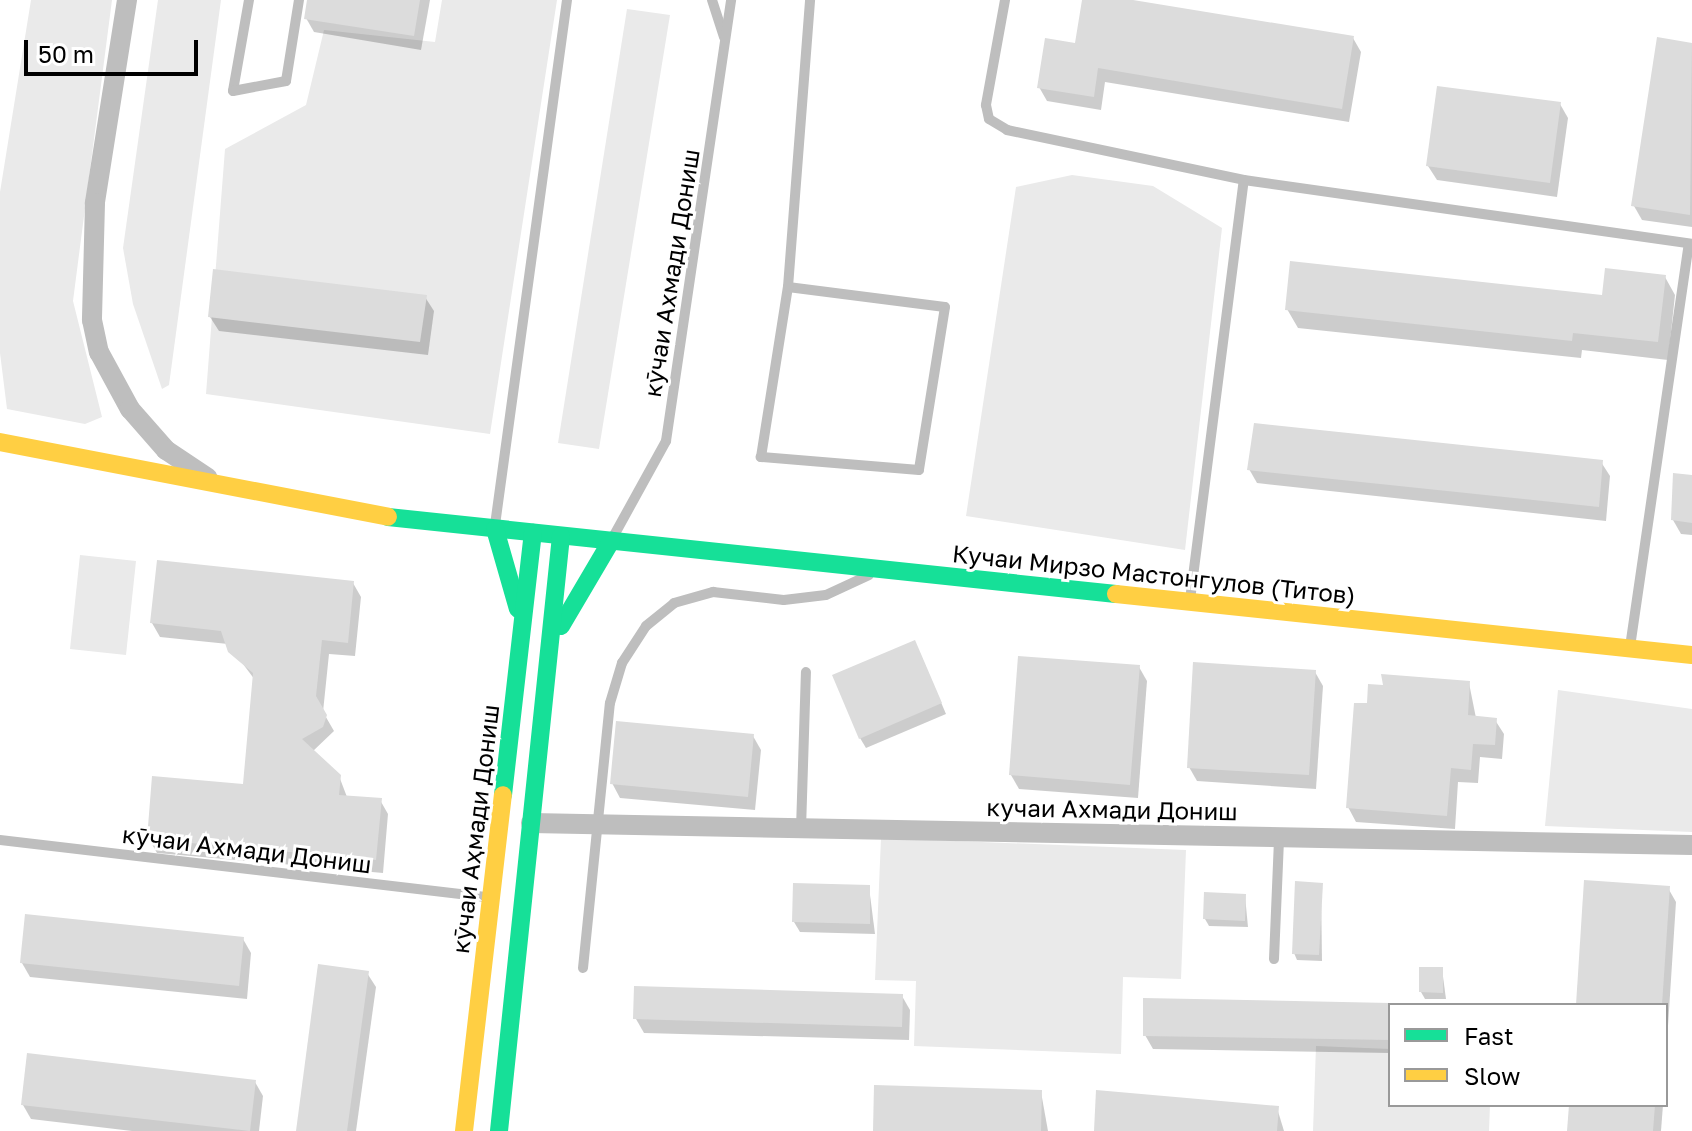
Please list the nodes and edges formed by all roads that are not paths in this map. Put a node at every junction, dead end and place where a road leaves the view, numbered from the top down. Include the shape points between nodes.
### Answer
1 (127, 0) edge
2 (249, 0) edge
3 (299, 0) edge
4 (567, 0) edge
5 (712, 0) edge
6 (731, 0) edge
7 (810, 0) edge
8 (1005, 0) edge
9 (724, 39) junction
10 (1244, 180) junction
11 (1691, 244) edge
12 (788, 287) junction
13 (0, 442) edge
14 (250, 493) junction
15 (495, 529) junction
16 (533, 533) junction
17 (561, 536) junction
18 (611, 541) junction
19 (882, 570) junction
20 (1190, 602) junction
21 (521, 649) junction
22 (1629, 649) junction
23 (551, 654) junction
24 (1692, 655) edge
25 (806, 672) dead end
26 (531, 823) junction
27 (595, 824) junction
28 (801, 829) junction
29 (1279, 839) junction
30 (0, 840) edge
31 (1692, 845) edge
32 (490, 898) junction
33 (1274, 959) dead end
34 (583, 968) dead end
35 (464, 1131) edge
36 (499, 1131) edge

1 - 14 street via 91,248 99,352 130,409 166,450 205,476
2 - 3 lane via 233,91 286,81
4 - 15 lane
5 - 9 lane, кӯчаи Ахмади Дониш
6 - 9 lane
7 - 12 lane via 795,113
8 - 10 lane via 986,105 998,127
9 - 18 lane, кӯчаи Ахмади Дониш via 666,441
10 - 11 lane
10 - 20 lane
11 - 22 lane
12 - 12 lane via 761,457 919,470 945,307
13 - 14 street, Кучаи Мирзо Мастонгулов (Титов)
14 - 15 street, Кучаи Мирзо Мастонгулов (Титов)
15 - 16 street, Кучаи Мирзо Мастонгулов (Титов)
15 - 21 street
16 - 17 street, Кучаи Мирзо Мастонгулов (Титов)
16 - 21 street, кӯчаи Аҳмади Дониш
17 - 18 street, Кучаи Мирзо Мастонгулов (Титов)
17 - 23 street
18 - 19 street, Кучаи Мирзо Мастонгулов (Титов)
18 - 23 street via 573,596
19 - 20 street, Кучаи Мирзо Мастонгулов (Титов)
19 - 27 lane via 826,595 784,600 713,592 674,603 646,626 622,663 610,703
20 - 22 street, Кучаи Мирзо Мастонгулов (Титов)
21 - 32 street, кӯчаи Аҳмади Дониш
22 - 24 street, Кучаи Мирзо Мастонгулов (Титов)
23 - 26 street
25 - 28 lane
26 - 27 street, кучаи Ахмади Дониш
26 - 36 street
27 - 28 street, кучаи Ахмади Дониш
27 - 34 lane
28 - 29 street, кучаи Ахмади Дониш
29 - 31 street, кучаи Ахмади Дониш
29 - 33 lane
30 - 32 lane, кӯчаи Ахмади Дониш
32 - 35 street, кӯчаи Аҳмади Дониш

